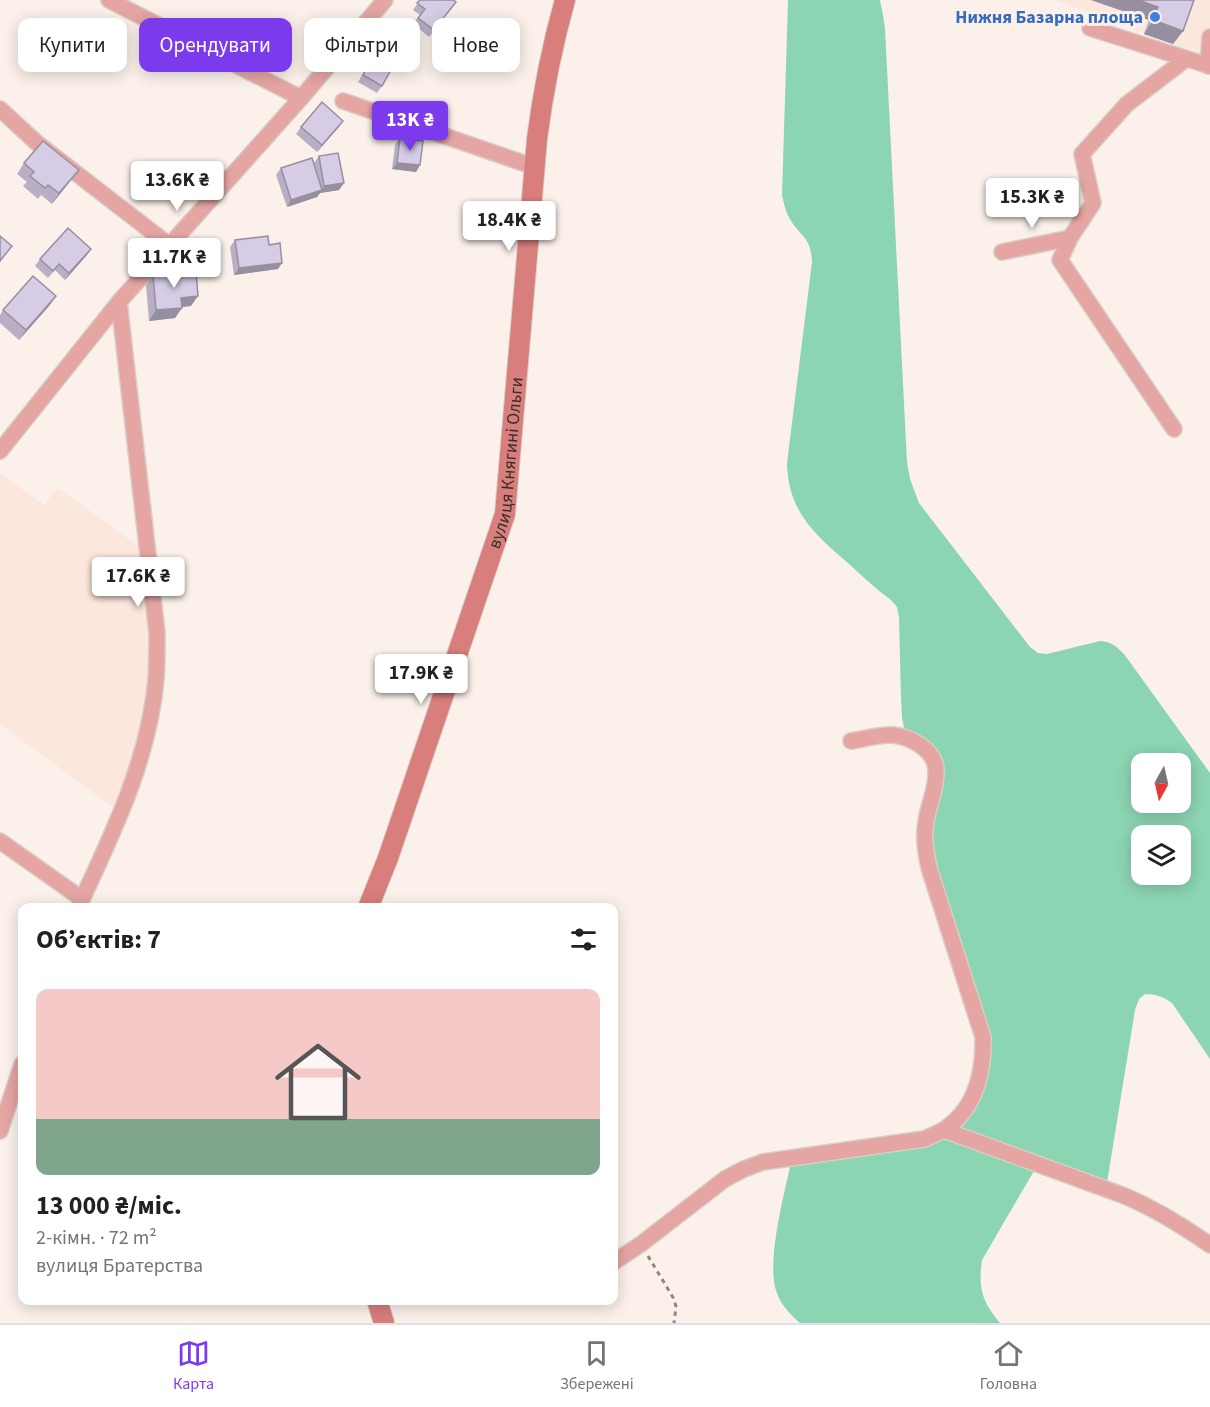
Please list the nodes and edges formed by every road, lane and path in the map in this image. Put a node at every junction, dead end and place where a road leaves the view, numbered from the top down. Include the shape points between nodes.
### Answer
1 (385, 0) edge
2 (565, 0) edge
3 (114, 1) edge
4 (1090, 28) dead end
5 (1210, 37) edge
6 (1186, 59) junction
7 (1209, 66) edge
8 (300, 98) junction
9 (343, 101) dead end
10 (0, 108) edge
11 (535, 167) junction
12 (1070, 238) junction
13 (169, 245) junction
14 (1002, 252) dead end
15 (119, 302) junction
16 (1174, 429) dead end
17 (0, 451) edge
18 (851, 741) dead end
19 (0, 841) edge
20 (80, 903) edge
21 (370, 903) edge
22 (18, 1070) edge
23 (6, 1090) edge
24 (945, 1130) junction
25 (0, 1131) edge
26 (641, 1244) junction
27 (1210, 1245) edge
28 (618, 1259) edge
29 (379, 1305) edge
30 (384, 1323) edge
31 (674, 1323) edge

1 - 8 street
2 - 11 street, вулиця Княгині Ольги via 542,104
3 - 8 street
4 - 6 street
5 - 7 street
6 - 7 street
6 - 12 street via 1127,104 1082,154 1093,203
8 - 13 street
9 - 11 street
10 - 13 street via 37,143
11 - 21 street, вулиця Княгині Ольги via 505,514
12 - 14 street
12 - 16 street via 1060,260
13 - 15 street
15 - 17 street
15 - 20 street via 157,633 156,679 149,726 131,786
18 - 24 street via 874,736 906,738 929,753 936,763 925,834 929,868 983,1037 984,1057 968,1105
19 - 20 street
22 - 23 street
23 - 25 street
24 - 26 street via 924,1139 763,1162 744,1169 725,1179
24 - 27 street via 1125,1196 1161,1212
26 - 28 street
26 - 31 path via 674,1299
29 - 30 street

